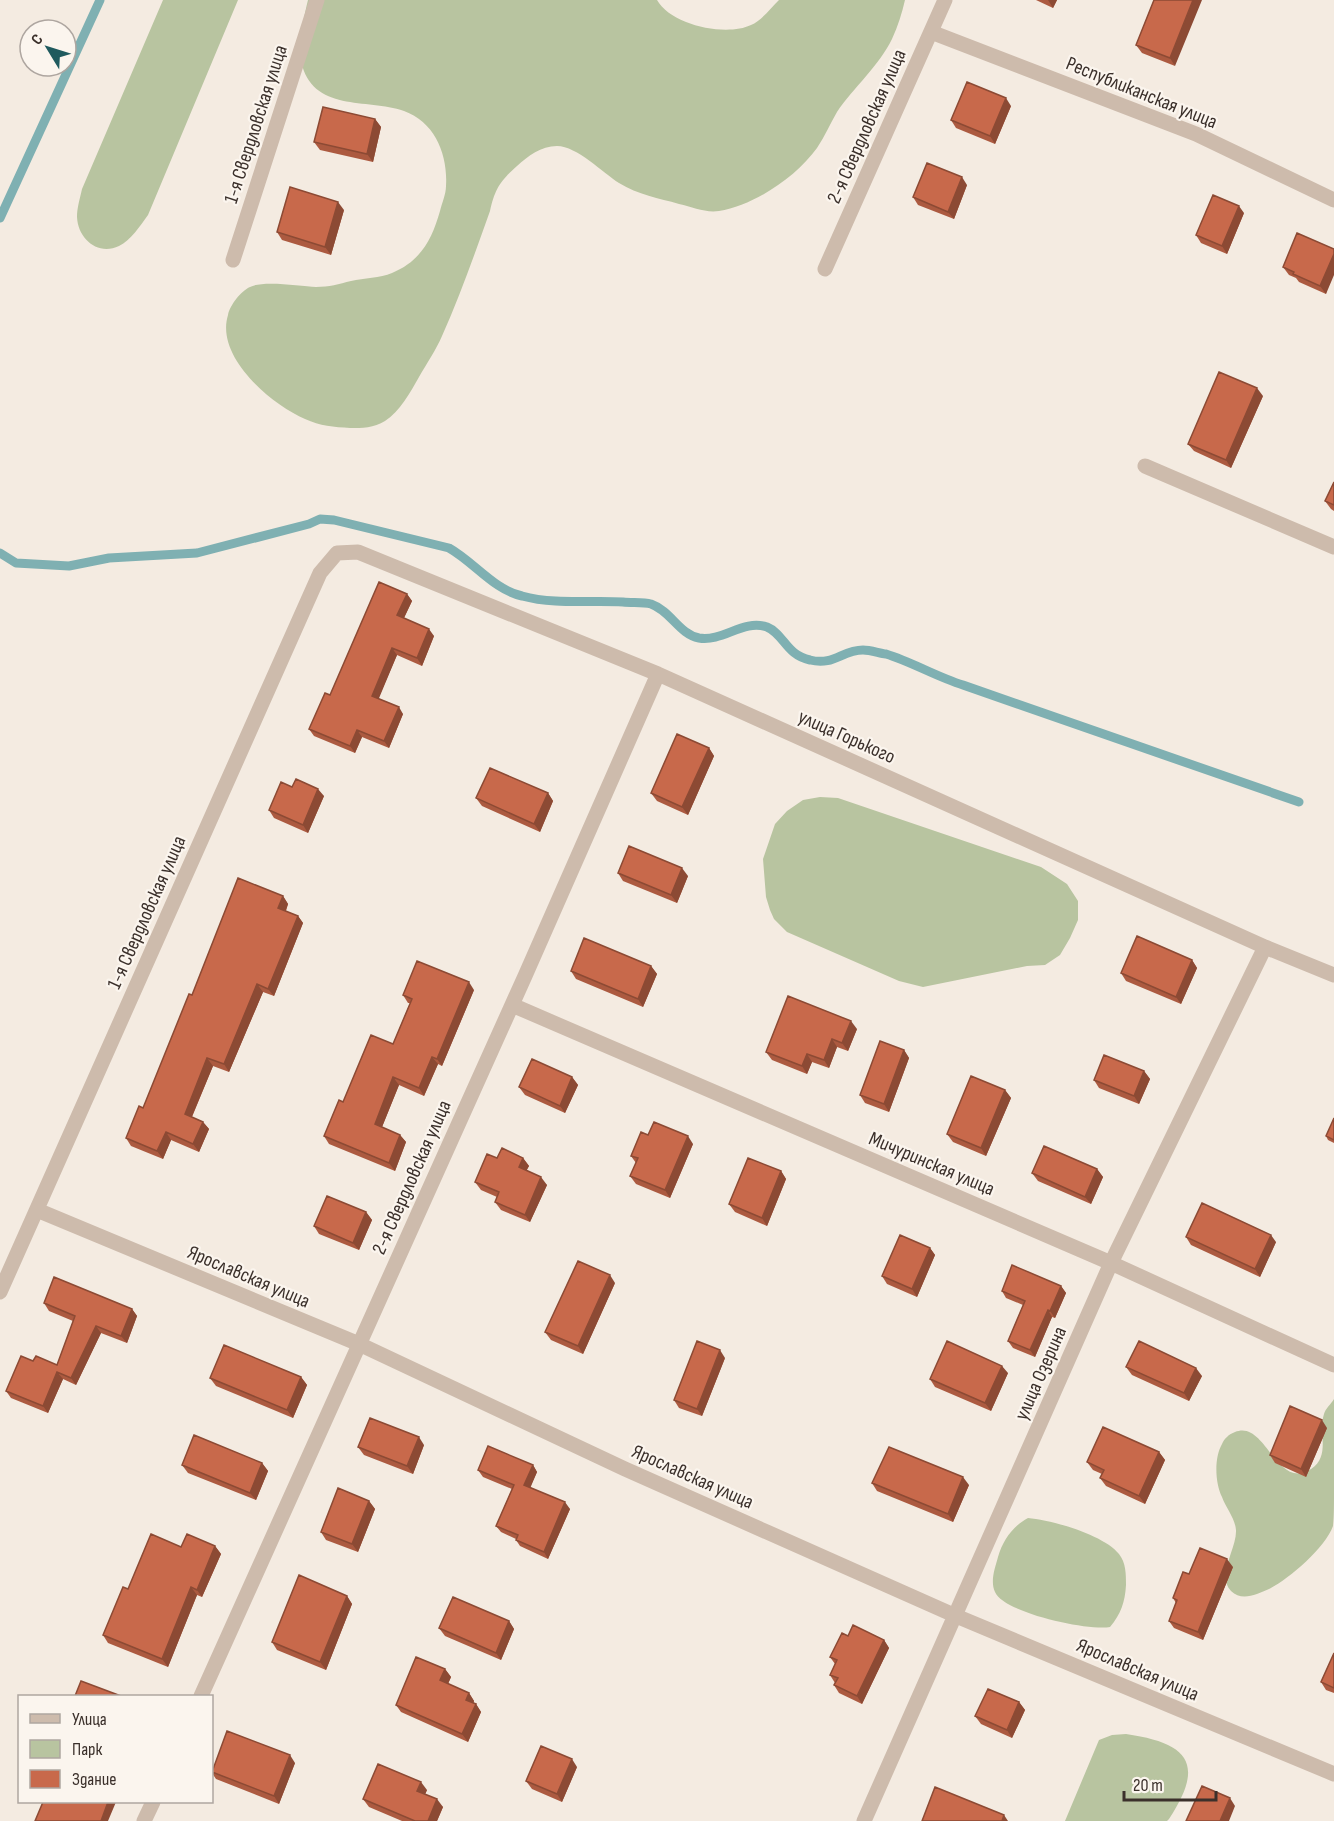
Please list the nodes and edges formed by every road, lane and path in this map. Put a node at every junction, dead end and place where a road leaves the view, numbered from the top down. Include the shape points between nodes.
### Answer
1 (317, 0) edge
2 (945, 0) edge
3 (931, 32) junction
4 (1334, 200) edge
5 (233, 261) dead end
6 (825, 269) dead end
7 (1145, 466) dead end
8 (1334, 547) edge
9 (337, 554) joint
10 (658, 675) junction
11 (1265, 947) junction
12 (1334, 975) edge
13 (512, 1005) junction
14 (37, 1210) junction
15 (1111, 1263) junction
16 (0, 1292) edge
17 (359, 1344) junction
18 (1334, 1365) edge
19 (956, 1616) junction
20 (201, 1695) edge
21 (1334, 1774) edge
22 (153, 1803) edge
23 (144, 1821) edge
24 (864, 1821) edge

1 - 5 street, 1-я Свердловская улица
2 - 3 street, 2-я Свердловская улица
3 - 4 street, Республиканская улица via 1196,134
3 - 6 street, 2-я Свердловская улица
7 - 8 street
9 - 10 street, улица Горького via 358,552
9 - 14 street, 1-я Свердловская улица via 320,573
10 - 11 street, улица Горького
10 - 13 street, 2-я Свердловская улица
11 - 12 street, улица Горького
11 - 15 street, улица Озерина
13 - 15 street, Мичуринская улица
13 - 17 street, 2-я Свердловская улица
14 - 16 street, 1-я Свердловская улица
14 - 17 street, Ярославская улица
15 - 18 street, Мичуринская улица
15 - 19 street, улица Озерина
17 - 19 street, Ярославская улица via 625,1469
17 - 20 street, 2-я Свердловская улица
19 - 21 street, Ярославская улица
19 - 24 street, улица Озерина
22 - 23 street

